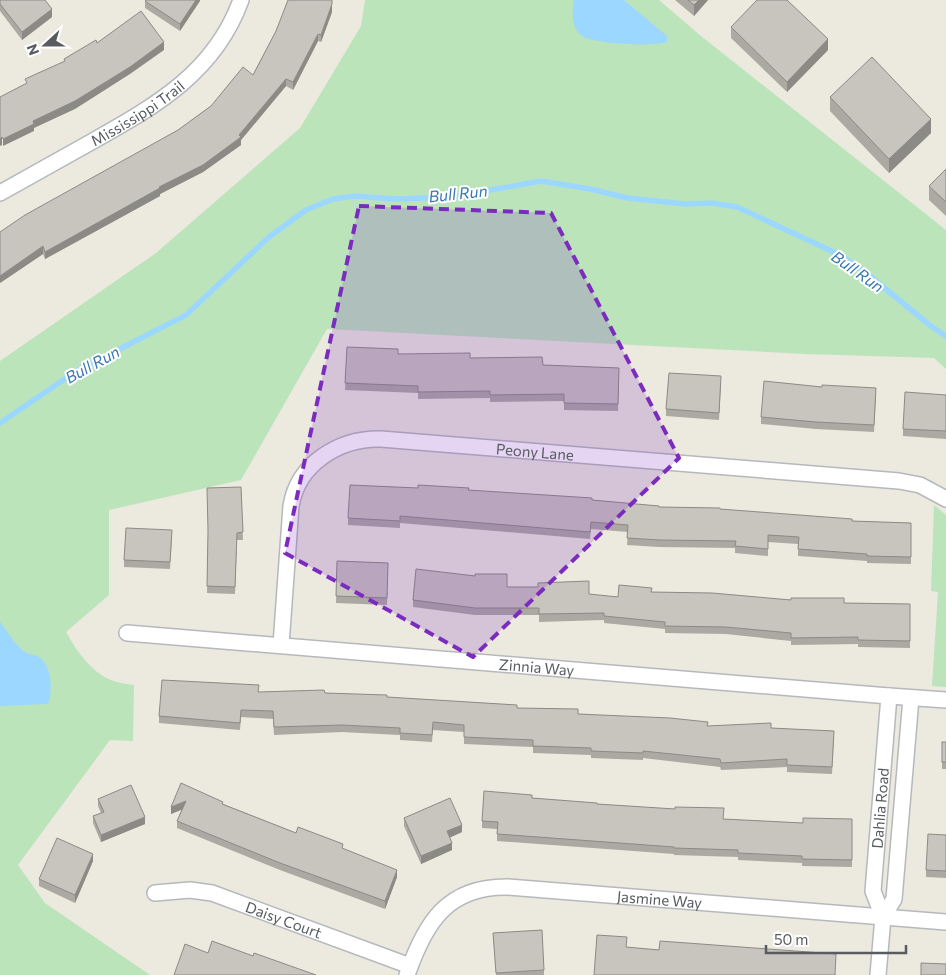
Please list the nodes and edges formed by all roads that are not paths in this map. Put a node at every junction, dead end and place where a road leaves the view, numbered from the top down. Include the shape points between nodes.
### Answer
1 (242, 0) edge
2 (0, 193) edge
3 (946, 499) edge
4 (127, 633) dead end
5 (281, 645) junction
6 (889, 696) junction
7 (911, 698) junction
8 (946, 700) edge
9 (154, 893) dead end
10 (883, 917) junction
11 (946, 922) edge
12 (409, 971) edge
13 (878, 975) edge

1 - 2 street, Mississippi Trail via 223,40 178,88 139,115
3 - 5 street, Peony Lane via 920,485 899,481 391,440 359,441 338,447 320,458 294,493
4 - 5 street, Zinnia Way
5 - 6 street, Zinnia Way
6 - 7 street, Zinnia Way
6 - 10 street, Dahlia Road via 873,891
7 - 8 street, Zinnia Way
7 - 10 street, Dahlia Road via 894,899
9 - 12 street, Daisy Court via 190,890 212,893
10 - 11 street, Jasmine Way
10 - 12 street, Jasmine Way via 488,887 459,897 435,917 425,932
10 - 13 street, Dahlia Road

